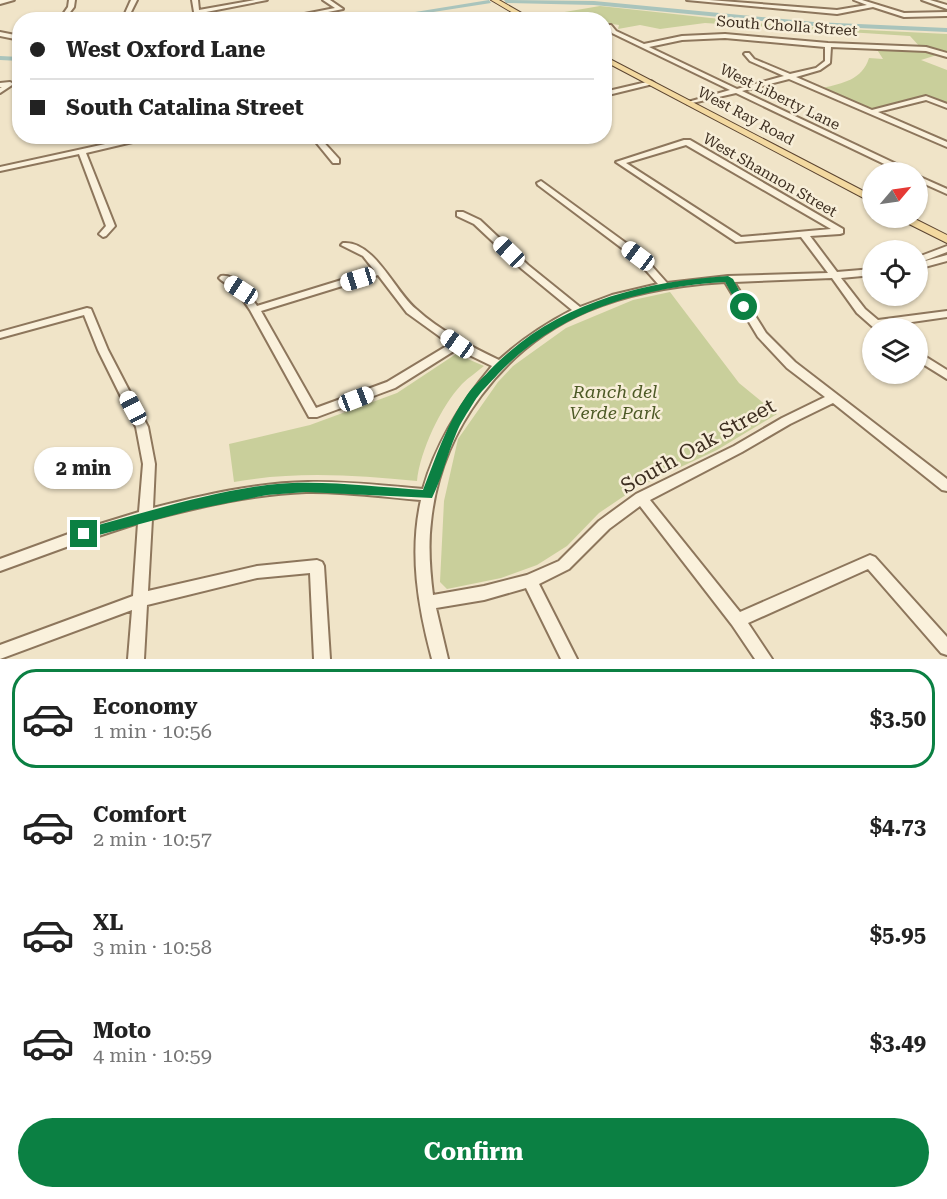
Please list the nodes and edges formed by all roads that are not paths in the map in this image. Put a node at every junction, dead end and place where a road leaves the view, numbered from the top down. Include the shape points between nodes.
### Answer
1 (11, 0) edge
2 (195, 0) edge
3 (264, 0) edge
4 (326, 0) edge
5 (690, 0) edge
6 (857, 0) edge
7 (925, 0) edge
8 (496, 1) edge
9 (0, 2) edge
10 (873, 5) junction
11 (947, 7) edge
12 (197, 12) joint
13 (323, 12) edge
14 (516, 12) edge
15 (947, 14) edge
16 (612, 30) edge
17 (828, 45) junction
18 (644, 46) junction
19 (747, 54) dead end
20 (947, 55) edge
21 (612, 62) edge
22 (791, 76) junction
23 (651, 83) junction
24 (0, 85) edge
25 (0, 91) edge
26 (736, 91) junction
27 (612, 92) edge
28 (690, 103) junction
29 (947, 106) edge
30 (872, 112) junction
31 (118, 144) edge
32 (321, 144) edge
33 (947, 145) edge
34 (82, 152) junction
35 (336, 161) dead end
36 (885, 162) edge
37 (0, 169) edge
38 (541, 183) dead end
39 (928, 183) edge
40 (947, 192) edge
41 (862, 194) edge
42 (460, 214) dead end
43 (924, 228) edge
44 (103, 234) dead end
45 (805, 236) junction
46 (947, 240) edge
47 (346, 245) dead end
48 (947, 249) edge
49 (928, 256) edge
50 (947, 258) edge
51 (928, 263) edge
52 (379, 272) junction
53 (862, 273) edge
54 (834, 274) junction
55 (224, 278) dead end
56 (728, 279) junction
57 (664, 285) junction
58 (255, 310) junction
59 (579, 311) junction
60 (947, 314) edge
61 (868, 318) edge
62 (924, 318) edge
63 (0, 335) edge
64 (457, 344) junction
65 (928, 363) edge
66 (500, 364) junction
67 (947, 375) edge
68 (832, 399) junction
69 (947, 486) edge
70 (428, 495) junction
71 (641, 498) junction
72 (146, 516) junction
73 (0, 565) edge
74 (530, 581) junction
75 (140, 600) junction
76 (427, 603) junction
77 (737, 620) junction
78 (947, 648) edge
79 (0, 653) edge
80 (136, 659) edge
81 (322, 659) edge
82 (440, 659) edge
83 (569, 659) edge
84 (764, 659) edge

1 - 9 street
2 - 12 street
3 - 12 street
4 - 13 street via 340,9
5 - 10 street via 830,11
6 - 10 street
7 - 11 street
8 - 14 main road
10 - 15 street via 904,15
16 - 18 street, West Liberty Lane
17 - 18 street, South Cholla Street via 710,36
17 - 20 street, South Cholla Street via 930,50
17 - 22 street via 828,62 818,69
18 - 26 street, West Liberty Lane
19 - 22 street via 752,60
21 - 23 main road, West Ray Road
22 - 26 street
22 - 30 street
23 - 27 street
23 - 28 main road, West Ray Road
24 - 25 street via 10,84
26 - 28 street
26 - 36 street, West Liberty Lane
28 - 41 main road, West Ray Road
29 - 30 street via 926,98
30 - 33 street
31 - 34 street
32 - 35 street
34 - 37 street
34 - 44 street via 111,226
38 - 57 street via 638,256
39 - 40 street
42 - 59 street via 477,222
43 - 46 main road
45 - 45 street, West Shannon Street via 840,231 687,142 620,162 739,240
45 - 54 street
47 - 52 street via 366,254
48 - 49 street
50 - 51 street
52 - 58 street
52 - 64 street via 411,311
53 - 54 street
54 - 56 street
54 - 61 street
55 - 58 street via 241,290
56 - 57 street
56 - 68 street via 762,334
57 - 59 street
58 - 64 street via 313,414 391,386
59 - 66 street via 528,340
60 - 62 street
63 - 72 street via 87,311 142,427 149,464
64 - 66 street
65 - 67 street
66 - 70 street via 459,417
68 - 69 street
68 - 71 street, South Oak Street
70 - 72 street via 306,487 231,496
70 - 76 street via 423,550
71 - 74 street, South Oak Street via 604,525 564,565
71 - 77 street
72 - 73 street
72 - 75 street
74 - 76 street, South Oak Street
74 - 83 street
75 - 79 street
75 - 80 street
75 - 81 street via 257,572 317,566
76 - 82 street
77 - 78 street via 870,561
77 - 84 street

